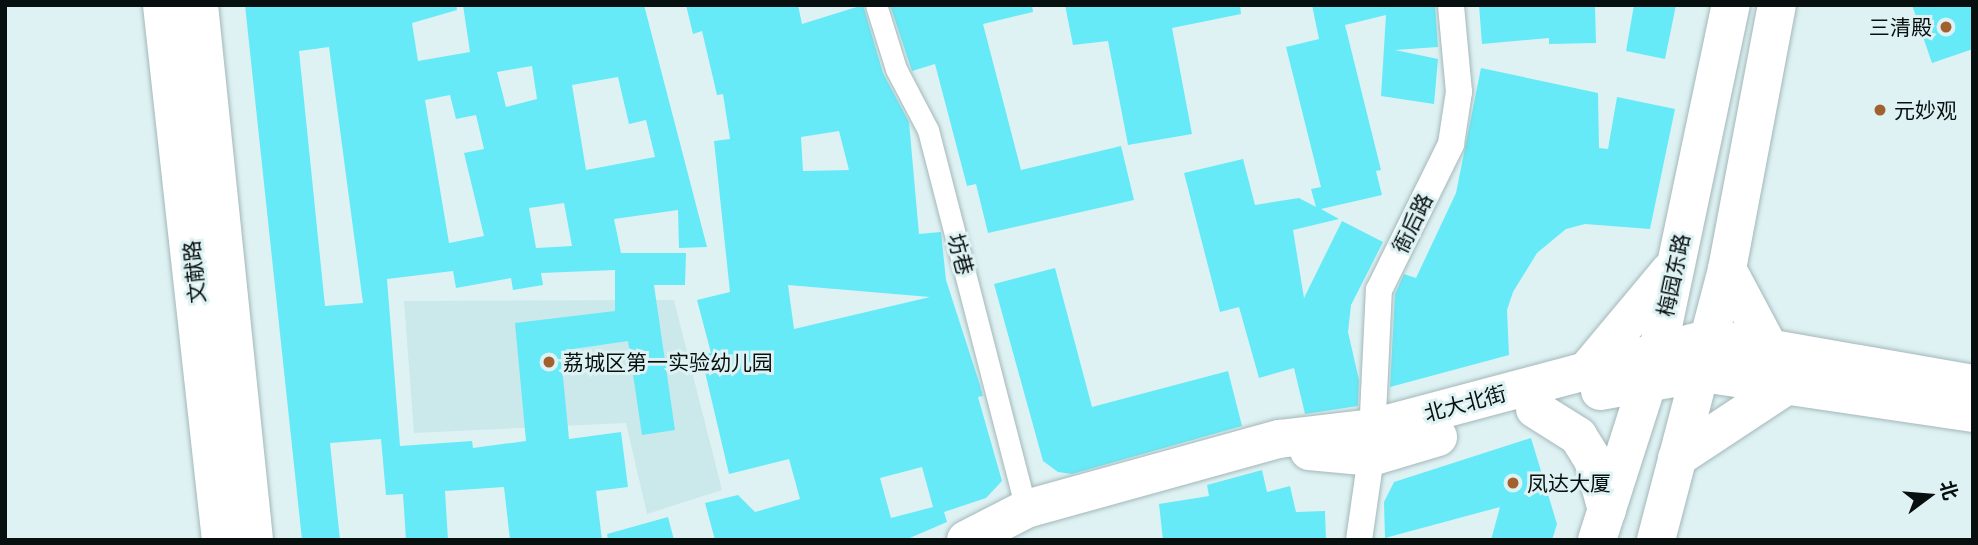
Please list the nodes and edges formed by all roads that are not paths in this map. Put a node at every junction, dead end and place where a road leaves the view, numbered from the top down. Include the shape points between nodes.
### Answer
1 (162, 5) edge
2 (199, 5) edge
3 (876, 5) edge
4 (1451, 5) edge
5 (1731, 5) edge
6 (1777, 5) edge
7 (1675, 264) junction
8 (1727, 269) junction
9 (1770, 350) junction
10 (1706, 355) junction
11 (1652, 365) junction
12 (1588, 369) junction
13 (1789, 384) junction
14 (1973, 384) edge
15 (1535, 409) junction
16 (1973, 413) edge
17 (1372, 442) junction
18 (1677, 458) junction
19 (1027, 509) junction
20 (1602, 525) edge
21 (221, 540) edge
22 (254, 540) edge
23 (966, 540) edge
24 (1002, 540) edge
25 (1359, 540) edge
26 (1656, 540) edge

1 - 21 main road, 文献路
2 - 22 main road, 文献路
3 - 19 street, 坊巷 via 897,68 928,130
4 - 17 street, 衙后路 via 1459,92 1451,144 1379,290
5 - 7 main road, 梅园东路
6 - 8 main road
7 - 11 main road, 梅园东路
7 - 12 main road
8 - 9 main road
8 - 10 main road
9 - 10 main road, 北大北街
9 - 14 main road, 北大北街
10 - 11 main road, 北大北街
10 - 13 main road, 北大北街
10 - 18 main road
11 - 12 main road, 北大北街
11 - 15 main road, 北大北街
11 - 20 main road, 梅园东路
12 - 17 main road, 北大北街
13 - 16 main road, 北大北街
13 - 18 main road
15 - 17 main road, 北大北街
15 - 20 main road via 1578,436 1593,460
17 - 19 main road, 北大北街 via 1279,439
17 - 24 main road, 北大北街 via 1276,457 1030,525
17 - 25 street, 衙后路
18 - 26 main road
19 - 23 main road, 北大北街

